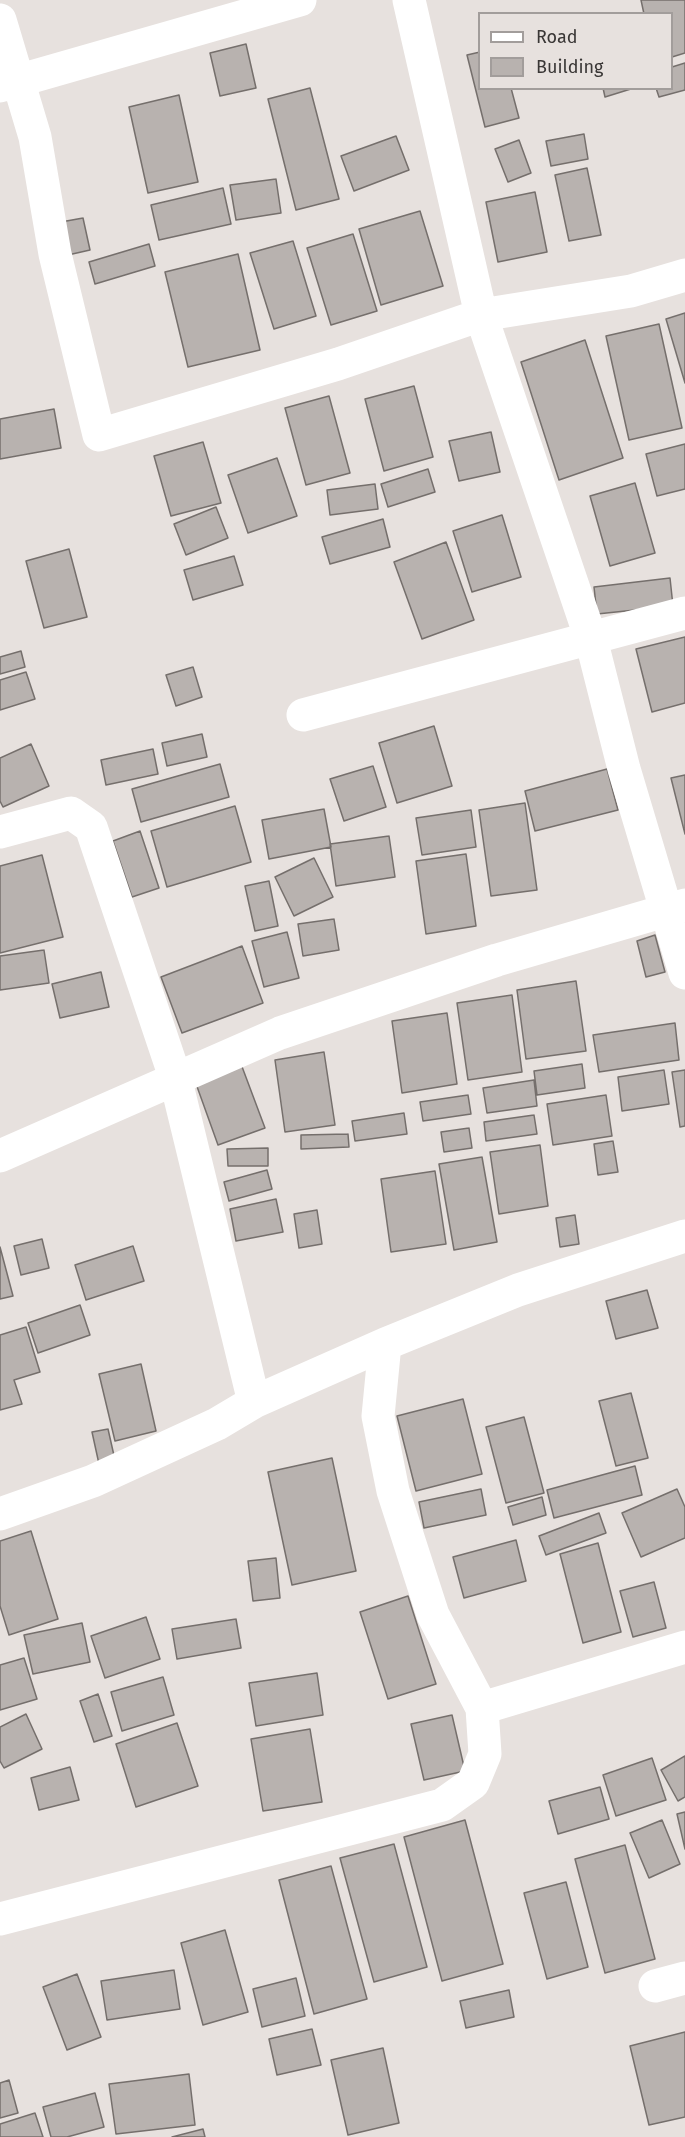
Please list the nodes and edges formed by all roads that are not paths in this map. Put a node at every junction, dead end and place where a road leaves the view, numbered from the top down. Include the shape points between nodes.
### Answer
1 (300, 0) edge
2 (409, 0) edge
3 (0, 20) edge
4 (10, 84) edge
5 (685, 275) edge
6 (481, 315) junction
7 (685, 613) edge
8 (591, 639) junction
9 (303, 715) dead end
10 (0, 832) edge
11 (675, 908) edge
12 (685, 973) edge
13 (175, 1077) junction
14 (0, 1156) edge
15 (685, 1236) edge
16 (385, 1344) junction
17 (254, 1402) junction
18 (0, 1514) edge
19 (685, 1647) edge
20 (482, 1708) junction
21 (0, 1919) edge

1 - 4 street
2 - 6 street
3 - 4 street
4 - 6 street via 35,137 55,254 99,435 338,364
5 - 6 street via 631,291
6 - 8 street
7 - 8 street
8 - 9 street
8 - 11 street via 624,769
10 - 13 street via 71,813 92,826
11 - 12 street
11 - 13 street via 497,960 291,1029
13 - 14 street
13 - 17 street
15 - 16 street via 518,1290
16 - 17 street
16 - 20 street via 378,1416 393,1491 433,1615
17 - 18 street via 217,1424 93,1480
19 - 20 street
20 - 21 street via 485,1754 473,1783 442,1805

